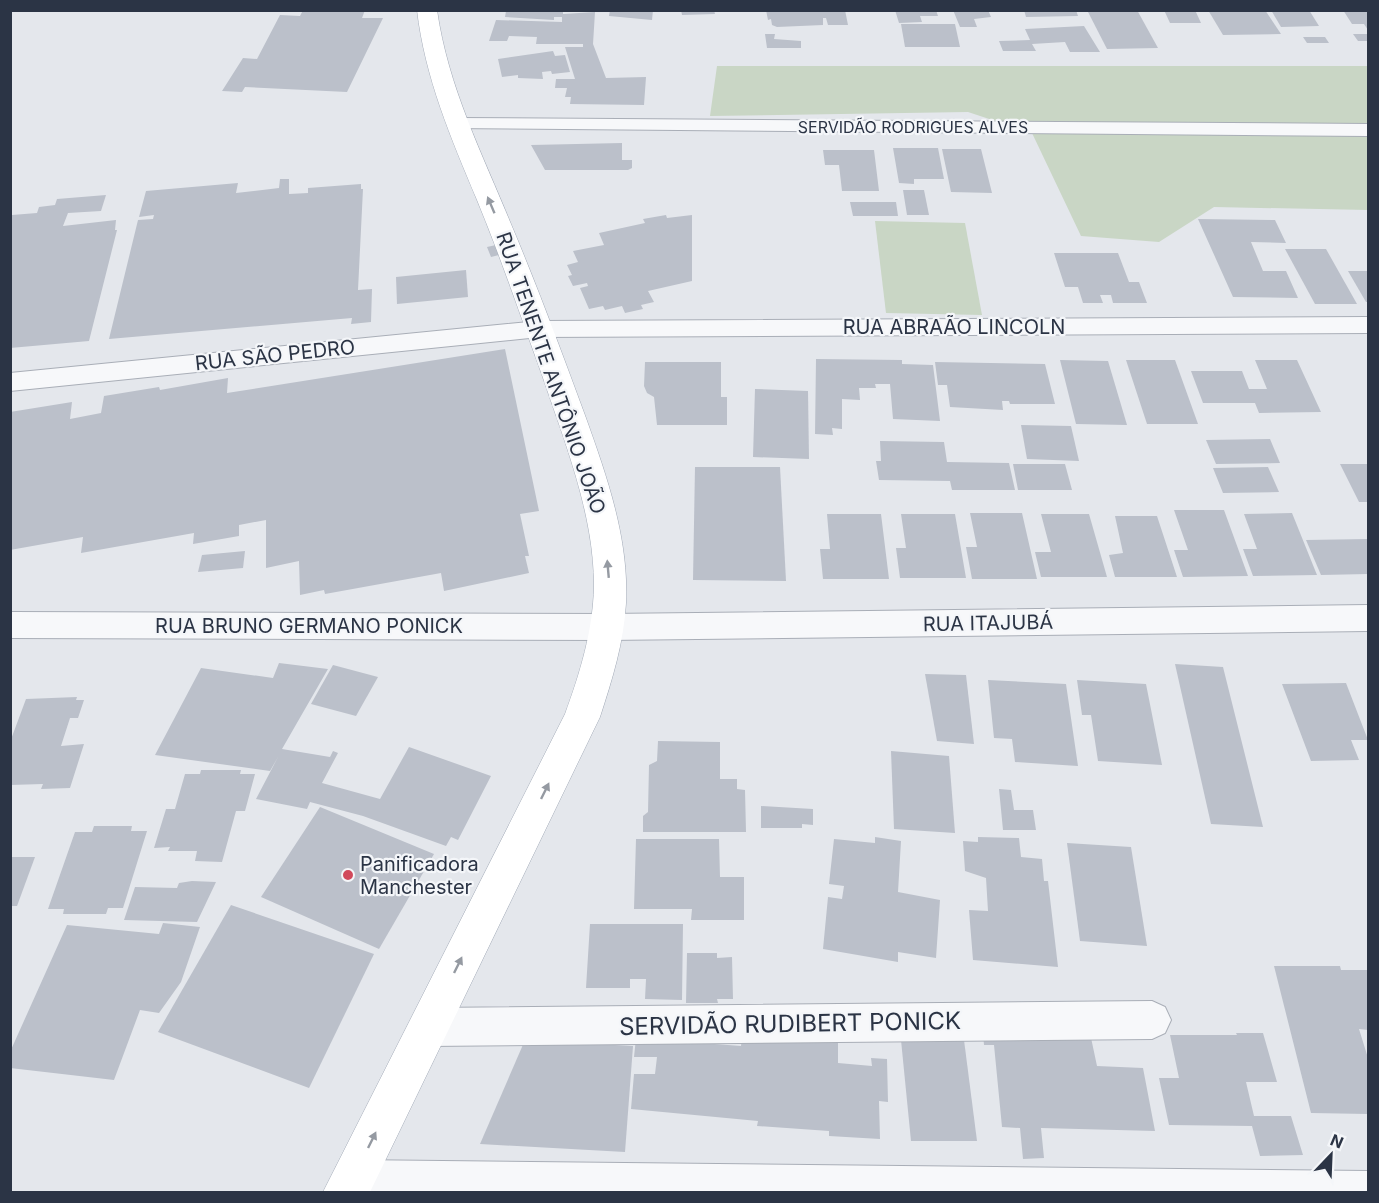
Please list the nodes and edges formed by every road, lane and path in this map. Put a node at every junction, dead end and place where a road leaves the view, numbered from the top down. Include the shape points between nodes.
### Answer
1 (427, 10) edge
2 (457, 124) junction
3 (1368, 130) edge
4 (1368, 325) edge
5 (539, 328) junction
6 (10, 382) edge
7 (1368, 618) edge
8 (10, 625) edge
9 (607, 627) junction
10 (1152, 1020) dead end
11 (428, 1027) junction
12 (349, 1187) edge
13 (1368, 1192) edge

1 - 2 main road, RUA TENENTE ANTÔNIO JOÃO via 440,74
2 - 3 street, SERVIDÃO RODRIGUES ALVES
5 -> 2 main road, RUA TENENTE ANTÔNIO JOÃO
4 - 5 street, RUA ABRAÃO LINCOLN
5 - 6 street, RUA SÃO PEDRO
9 -> 5 main road, RUA TENENTE ANTÔNIO JOÃO via 610,585 605,528 594,483
7 - 9 street, RUA ITAJUBÁ
8 - 9 street, RUA BRUNO GERMANO PONICK
11 -> 9 main road, RUA TENENTE ANTÔNIO JOÃO via 582,717 599,668
10 - 11 street, SERVIDÃO RUDIBERT PONICK
12 -> 11 main road, RUA TENENTE ANTÔNIO JOÃO
12 - 13 street

